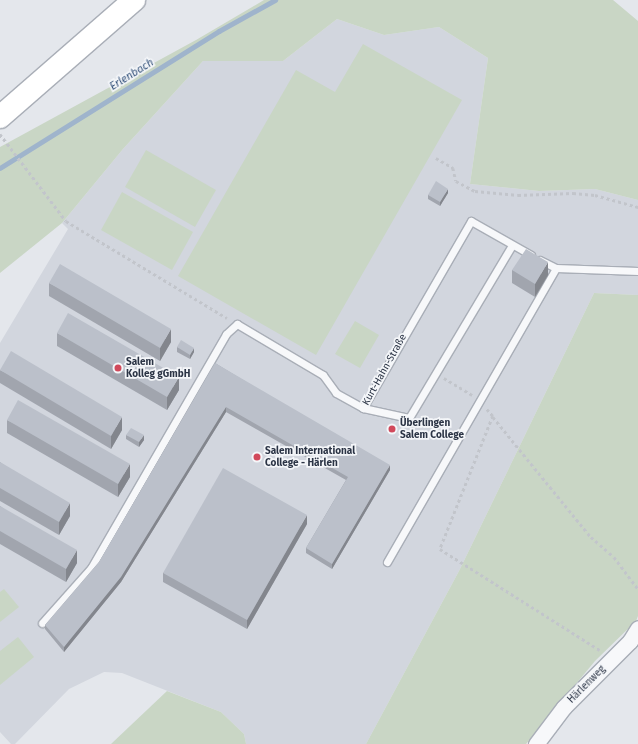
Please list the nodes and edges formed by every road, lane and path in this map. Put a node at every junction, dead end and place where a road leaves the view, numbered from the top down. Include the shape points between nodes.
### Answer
1 (134, 0) edge
2 (0, 117) edge
3 (0, 134) edge
4 (436, 158) dead end
5 (638, 207) edge
6 (512, 245) junction
7 (556, 268) junction
8 (638, 272) edge
9 (237, 324) junction
10 (436, 373) junction
11 (480, 400) junction
12 (363, 408) junction
13 (493, 416) junction
14 (387, 562) dead end
15 (638, 589) edge
16 (42, 622) dead end
17 (638, 628) edge
18 (614, 658) junction
19 (536, 744) edge

1 - 2 main road
3 - 9 path via 66,221
4 - 5 path via 453,168 456,181 475,191 518,195 595,195
6 - 7 lane, Kurt-Hahn-Straße
6 - 10 lane, Kurt-Hahn-Straße
6 - 12 lane, Kurt-Hahn-Straße via 471,221
7 - 8 lane, Kurt-Hahn-Straße
7 - 11 lane
9 - 12 lane via 323,375 336,393
9 - 16 lane via 226,334 91,568
10 - 11 path
10 - 12 lane, Kurt-Hahn-Straße via 410,418
11 - 13 path
11 - 14 lane
13 - 15 path via 591,537 614,557
13 - 18 path via 440,548
17 - 18 street, Härlenweg
18 - 19 street, Härlenweg via 564,707

